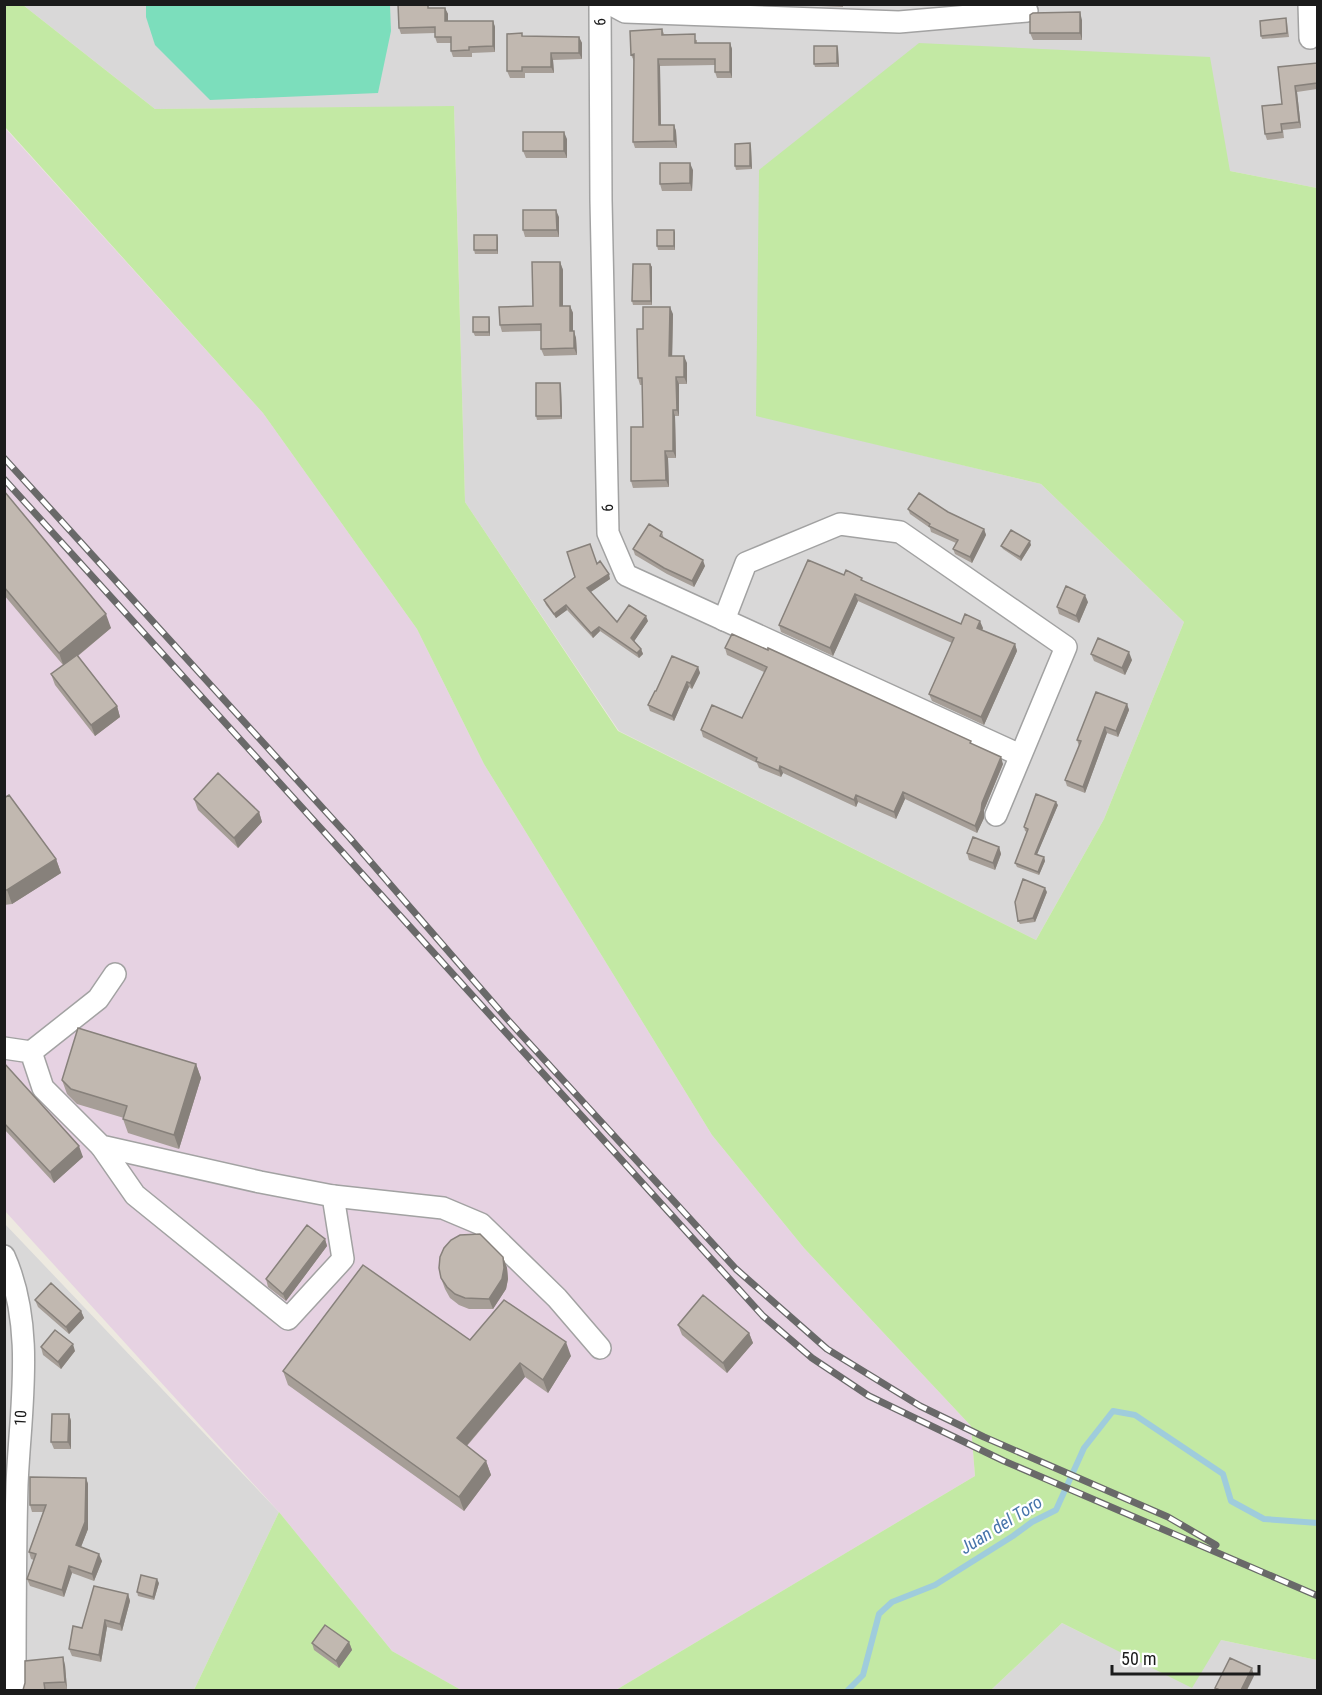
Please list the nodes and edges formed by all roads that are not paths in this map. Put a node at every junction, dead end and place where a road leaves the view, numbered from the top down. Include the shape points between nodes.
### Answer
1 (600, 4) edge
2 (610, 4) edge
3 (1309, 4) edge
4 (1027, 11) dead end
5 (1310, 38) dead end
6 (724, 620) junction
7 (1020, 755) junction
8 (996, 815) dead end
9 (115, 974) dead end
10 (4, 1048) edge
11 (31, 1052) junction
12 (101, 1146) junction
13 (333, 1196) junction
14 (4, 1256) edge
15 (10, 1288) edge
16 (600, 1348) dead end
17 (11, 1487) edge
18 (15, 1690) edge

1 - 6 street, 9 via 608,533 626,575
2 - 4 street via 625,12 899,22
3 - 5 street
6 - 7 street, 9
6 - 7 street via 746,563 840,524 900,532 1066,647
7 - 8 street
9 - 11 street via 98,999
10 - 11 street
11 - 12 street via 43,1088
12 - 13 street
12 - 13 street via 135,1195 288,1319 343,1259
13 - 16 street via 443,1208 481,1224 557,1298
14 - 15 street, 10
15 - 17 street, 10 via 24,1336
17 - 18 street, 10

